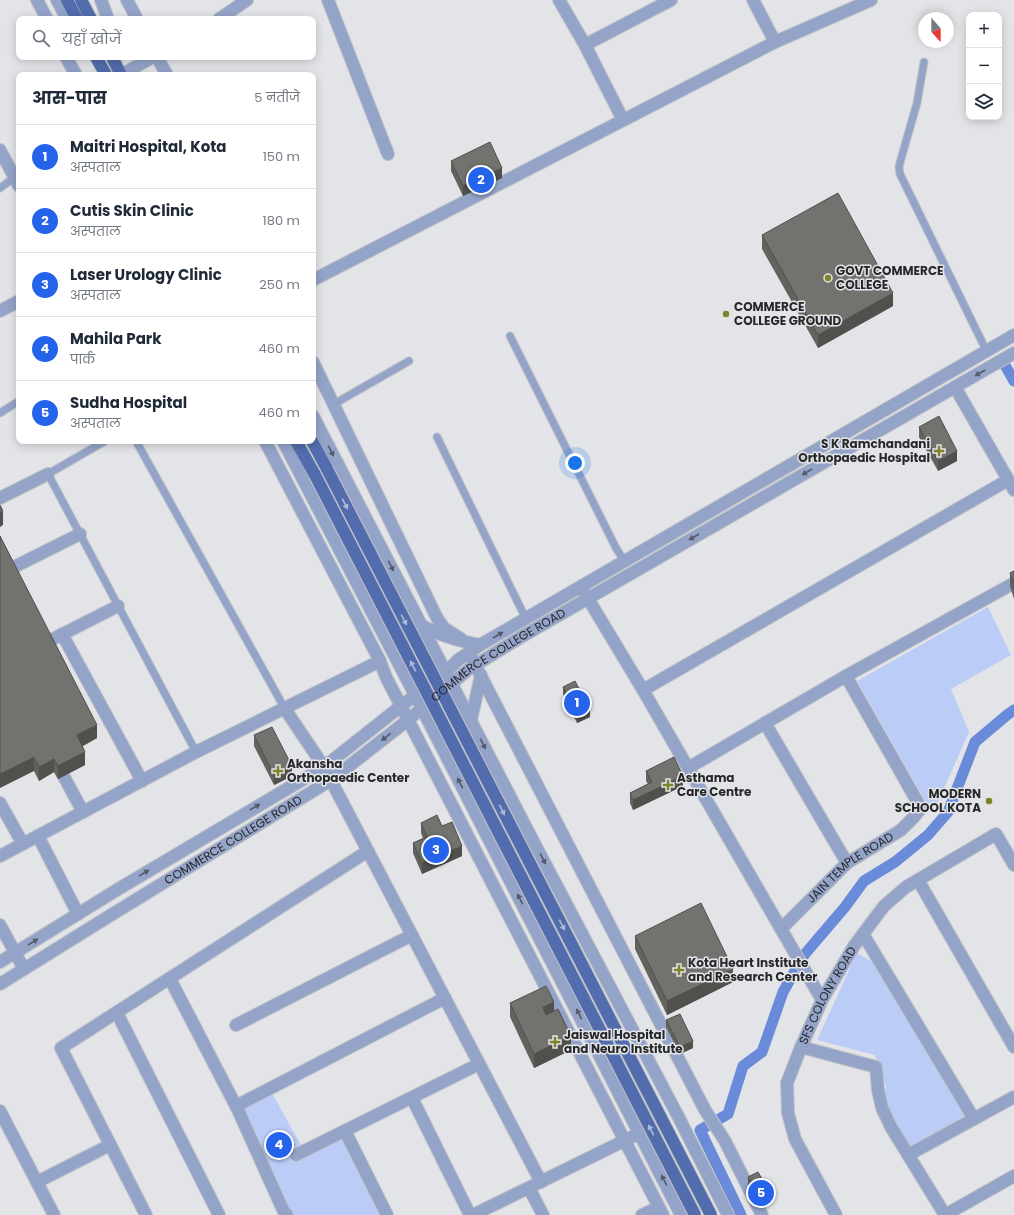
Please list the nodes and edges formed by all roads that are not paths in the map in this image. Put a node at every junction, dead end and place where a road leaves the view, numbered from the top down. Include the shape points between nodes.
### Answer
1 (37, 0) edge
2 (57, 0) edge
3 (67, 0) edge
4 (101, 0) edge
5 (127, 0) edge
6 (247, 0) edge
7 (328, 0) edge
8 (559, 0) edge
9 (671, 0) edge
10 (753, 0) edge
11 (871, 0) edge
12 (83, 3) edge
13 (848, 5) edge
14 (45, 16) edge
15 (71, 16) edge
16 (72, 16) edge
17 (90, 16) edge
18 (107, 16) edge
19 (135, 16) edge
20 (223, 16) edge
21 (774, 42) junction
22 (585, 45) junction
23 (68, 60) edge
24 (98, 60) edge
25 (114, 60) edge
26 (148, 60) edge
27 (158, 60) edge
28 (924, 62) dead end
29 (74, 72) edge
30 (104, 72) edge
31 (120, 72) edge
32 (126, 72) edge
33 (164, 72) edge
34 (624, 120) junction
35 (0, 150) edge
36 (388, 154) dead end
37 (16, 179) edge
38 (16, 181) edge
39 (0, 188) edge
40 (316, 278) edge
41 (16, 302) edge
42 (0, 311) edge
43 (1014, 335) edge
44 (510, 336) dead end
45 (986, 350) junction
46 (1014, 353) edge
47 (409, 361) dead end
48 (316, 368) edge
49 (955, 387) junction
50 (16, 403) edge
51 (334, 404) junction
52 (0, 413) edge
53 (316, 422) edge
54 (437, 437) dead end
55 (100, 444) edge
56 (138, 444) edge
57 (267, 444) edge
58 (285, 444) edge
59 (298, 444) edge
60 (314, 444) edge
61 (48, 474) junction
62 (1011, 485) edge
63 (0, 498) edge
64 (80, 534) junction
65 (625, 562) junction
66 (0, 574) edge
67 (1014, 583) edge
68 (581, 587) junction
69 (588, 598) junction
70 (118, 606) junction
71 (526, 619) junction
72 (421, 625) junction
73 (62, 634) junction
74 (467, 648) junction
75 (30, 651) edge
76 (380, 661) junction
77 (478, 670) junction
78 (446, 672) junction
79 (846, 676) junction
80 (452, 684) junction
81 (643, 690) junction
82 (415, 695) junction
83 (401, 706) junction
84 (285, 708) junction
85 (422, 709) junction
86 (408, 720) junction
87 (471, 720) junction
88 (765, 723) junction
89 (440, 745) junction
90 (49, 749) edge
91 (196, 752) junction
92 (426, 754) junction
93 (324, 767) junction
94 (688, 768) junction
95 (331, 780) junction
96 (142, 781) junction
97 (0, 803) edge
98 (83, 812) junction
99 (38, 836) junction
100 (23, 844) junction
101 (368, 851) junction
102 (0, 856) edge
103 (847, 863) junction
104 (1014, 865) edge
105 (918, 880) junction
106 (78, 914) junction
107 (0, 926) edge
108 (781, 929) junction
109 (863, 934) junction
110 (412, 935) junction
111 (16, 952) junction
112 (0, 962) edge
113 (24, 969) junction
114 (170, 979) junction
115 (0, 984) edge
116 (445, 998) junction
117 (822, 1000) junction
118 (117, 1013) junction
119 (236, 1025) dead end
120 (801, 1047) junction
121 (1014, 1047) edge
122 (479, 1064) junction
123 (1014, 1097) edge
124 (412, 1098) junction
125 (236, 1106) junction
126 (0, 1111) edge
127 (974, 1119) junction
128 (346, 1131) junction
129 (640, 1133) junction
130 (625, 1140) junction
131 (110, 1145) junction
132 (296, 1155) dead end
133 (908, 1155) junction
134 (1014, 1176) edge
135 (37, 1182) junction
136 (541, 1182) junction
137 (529, 1188) junction
138 (661, 1211) edge
139 (282, 1213) edge
140 (54, 1215) edge
141 (146, 1215) edge
142 (219, 1215) edge
143 (387, 1215) edge
144 (470, 1215) edge
145 (473, 1215) edge
146 (542, 1215) edge
147 (642, 1215) edge
148 (681, 1215) edge
149 (695, 1215) edge
150 (711, 1215) edge
151 (728, 1215) edge
152 (762, 1215) edge
153 (836, 1215) edge
154 (945, 1215) edge

1 - 14 street
2 - 15 street
3 - 16 main road
4 - 18 street
5 - 19 street
6 - 20 street
7 - 36 street
8 - 22 street
9 - 22 street
10 - 21 street
11 - 13 street
12 - 17 main road
13 - 21 street
21 - 34 street
22 - 34 street
23 - 29 street
24 - 30 main road
25 - 31 main road
26 - 32 street
27 - 33 street
28 - 45 lane via 917,103 900,162 900,174
34 - 40 street
35 - 37 street
38 - 39 lane
41 - 42 street
43 - 45 street
44 - 65 lane
45 - 65 street
46 -> 49 street, COMMERCE COLLEGE ROAD
47 - 51 lane
48 - 51 street
49 - 62 street
49 -> 69 street, COMMERCE COLLEGE ROAD
50 - 52 lane
51 - 74 street via 437,618 444,628
53 -> 72 street
54 - 71 lane
55 - 61 lane
56 - 84 lane
57 - 76 street
58 - 82 street
149 -> 59 main road, bridge
60 -> 150 main road, bridge
61 - 63 street
61 - 64 lane
62 - 81 street
64 - 66 street
64 - 70 lane
65 - 68 street
67 - 79 street
68 - 69 street
68 - 71 street
69 - 77 street, COMMERCE COLLEGE ROAD via 521,637
69 - 81 street
70 - 73 street
70 - 91 lane
74 -> 71 street via 480,645
72 - 74 street
72 - 78 street
73 - 75 street
73 - 96 street
74 - 77 street
74 - 78 street
76 - 83 street
76 - 84 street
77 - 80 street, COMMERCE COLLEGE ROAD
77 - 87 street
77 - 152 street via 705,1110 725,1140
78 - 80 street
78 - 82 street
79 - 88 street
79 - 103 street, JAIN TEMPLE ROAD via 921,808 901,830
80 - 85 street, COMMERCE COLLEGE ROAD
80 - 87 street
81 - 94 street
82 - 83 street
82 - 85 street
83 - 86 street
83 - 93 street
84 - 91 street
84 - 93 street
85 - 86 street, COMMERCE COLLEGE ROAD
85 - 89 street
86 - 92 street
86 -> 95 street, COMMERCE COLLEGE ROAD
87 -> 151 street
88 - 94 street
88 - 103 street
89 - 92 street
129 -> 89 street
90 - 98 street
91 - 96 street
92 - 130 street
93 - 95 street
106 -> 93 street
94 - 108 street
95 - 101 street
95 - 113 street, COMMERCE COLLEGE ROAD
96 - 98 street
97 - 100 street
98 - 99 street
99 - 100 street
99 - 106 street
100 - 102 street
101 - 110 street
101 - 114 street
103 - 108 street, JAIN TEMPLE ROAD
104 - 105 street, SFS COLONY ROAD via 996,834
105 - 109 street, SFS COLONY ROAD via 884,906
105 - 121 street
111 -> 106 street
107 - 111 street
108 - 117 street
109 - 117 street, SFS COLONY ROAD
109 - 127 street
110 - 116 street
110 - 119 street
111 - 112 street
111 - 113 street
113 - 115 street, COMMERCE COLLEGE ROAD
114 - 118 street
114 - 125 street
116 - 122 street
116 - 125 street
117 - 120 street, SFS COLONY ROAD
118 - 131 street via 62,1048
118 - 142 street
120 - 133 street via 876,1067 882,1108
120 - 153 street, SFS COLONY ROAD via 787,1083 788,1113 794,1139
122 - 124 street
122 - 136 street
123 - 127 street
124 - 128 street
124 - 144 street
125 - 139 street
126 - 135 street
127 - 133 street
128 - 132 street
128 - 143 street
129 - 130 street
148 -> 129 street
130 - 136 street
130 - 138 street
131 - 135 street
131 - 141 street
133 - 154 street
134 - 154 street
135 - 140 street
136 - 137 street
137 - 145 street
137 - 146 street
138 - 147 street

